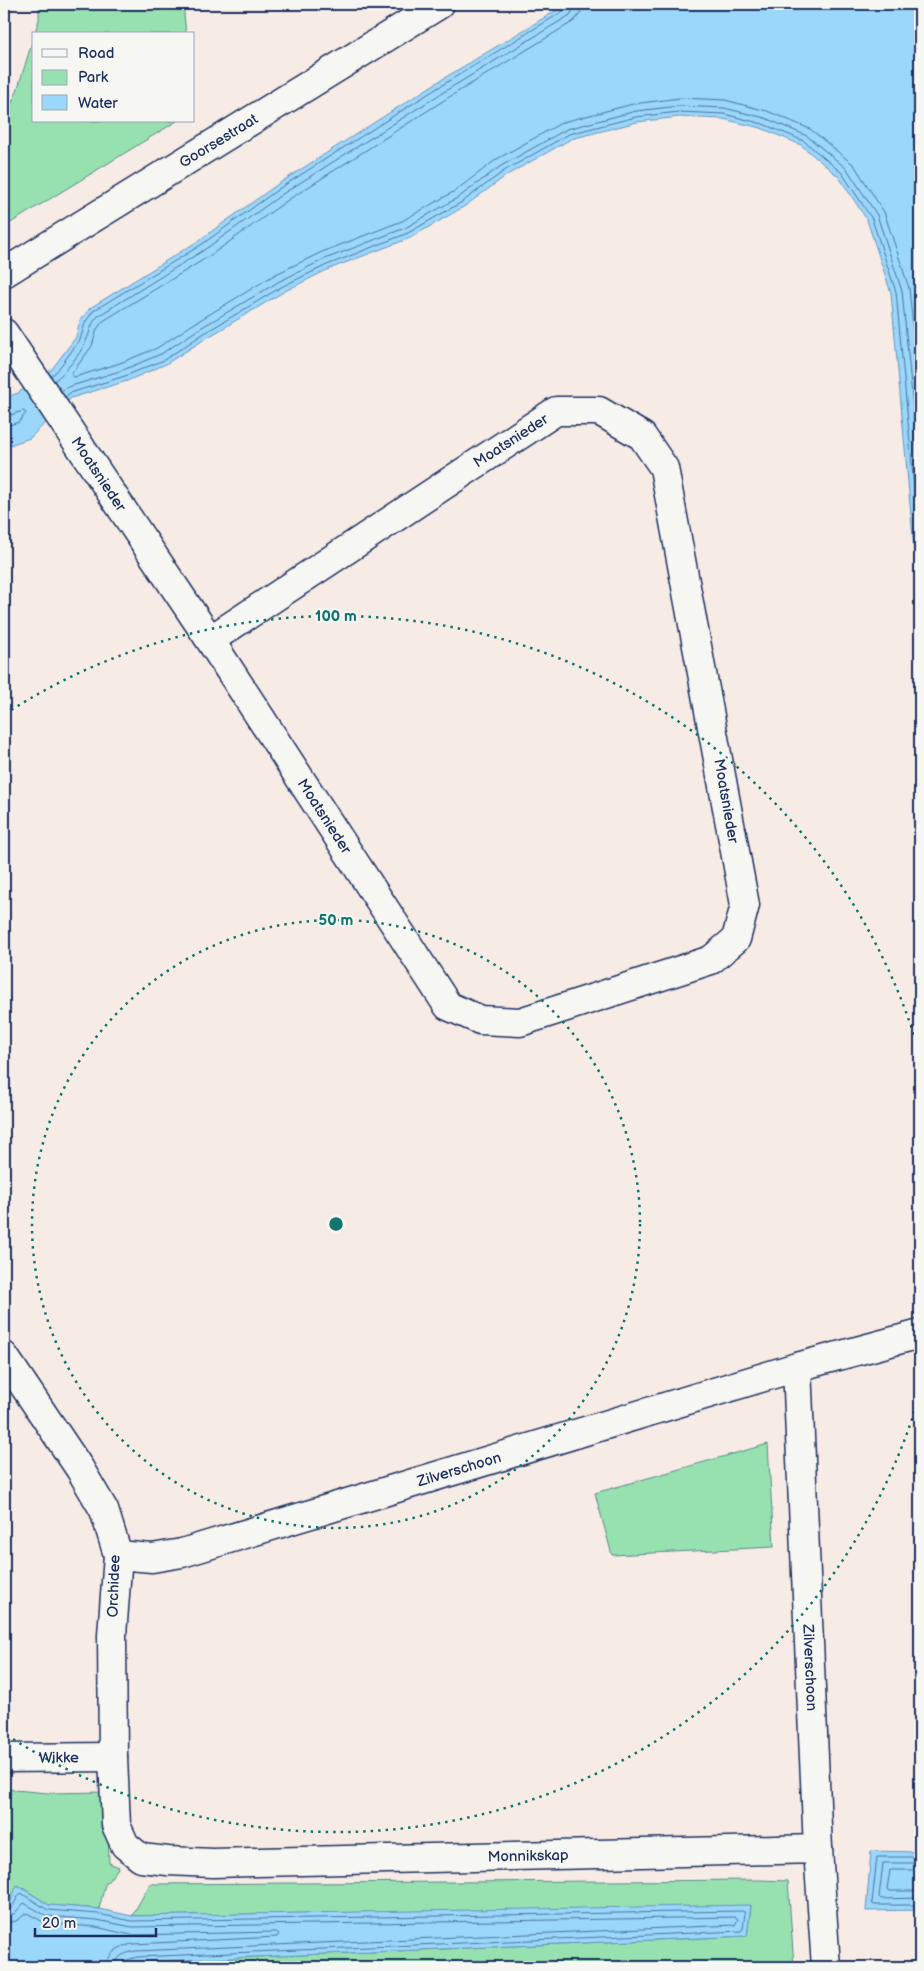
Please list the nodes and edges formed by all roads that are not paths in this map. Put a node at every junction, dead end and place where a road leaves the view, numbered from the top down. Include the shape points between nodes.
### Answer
1 (437, 5) edge
2 (4, 273) edge
3 (6, 337) edge
4 (210, 640) junction
5 (920, 1334) edge
6 (4, 1356) edge
7 (798, 1367) junction
8 (118, 1555) junction
9 (113, 1757) junction
10 (4, 1758) edge
11 (125, 1845) joint
12 (818, 1849) junction
13 (826, 1967) edge

1 - 2 street, Goorsestraat
3 - 4 street, Moatsnieder
4 - 4 street, Moatsnieder via 448,1006 480,1020 520,1022 711,960 736,939 745,905 664,468 642,436 599,411 556,411
5 - 7 street, Zilverschoon
6 - 8 street, Orchidee via 104,1510
7 - 8 street, Zilverschoon via 182,1553 152,1558
7 - 12 street, Zilverschoon
8 - 9 street, Orchidee via 112,1634
9 - 10 street, Wikke
9 - 11 street, Orchidee via 116,1824
11 - 12 street, Monnikskap via 142,1858 213,1863
12 - 13 street

